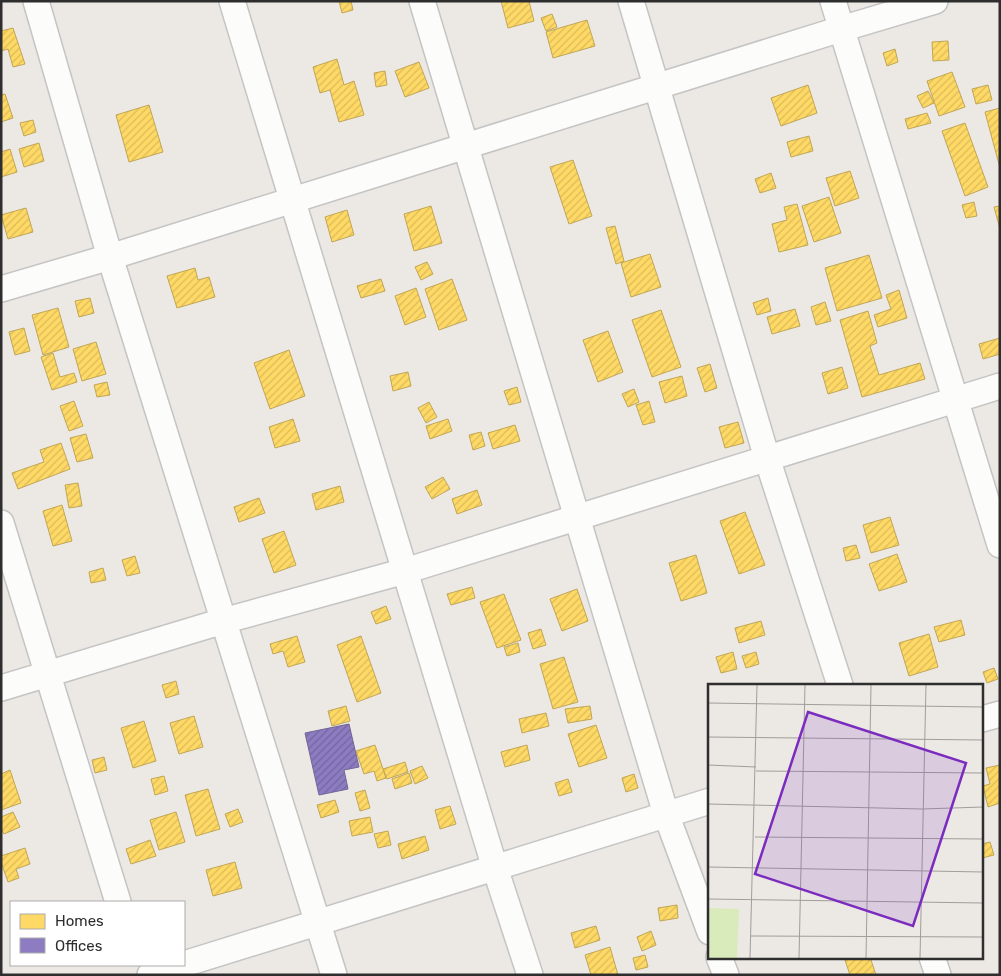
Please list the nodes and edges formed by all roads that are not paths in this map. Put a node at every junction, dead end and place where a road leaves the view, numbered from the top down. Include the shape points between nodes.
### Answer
1 (36, 1) edge
2 (232, 1) edge
3 (422, 1) edge
4 (632, 1) edge
5 (833, 1) edge
6 (935, 1) edge
7 (842, 29) junction
8 (656, 86) junction
9 (466, 146) junction
10 (293, 200) junction
11 (110, 257) junction
12 (1, 289) edge
13 (1000, 386) edge
14 (954, 399) junction
15 (767, 458) junction
16 (577, 517) junction
17 (1, 523) edge
18 (1000, 544) edge
19 (406, 571) junction
20 (223, 621) junction
21 (48, 675) junction
22 (840, 684) edge
23 (1, 688) edge
24 (1000, 714) edge
25 (984, 718) edge
26 (708, 802) edge
27 (666, 814) junction
28 (495, 868) junction
29 (118, 901) edge
30 (318, 921) junction
31 (708, 927) edge
32 (719, 958) edge
33 (932, 958) edge
34 (185, 963) edge
35 (177, 966) edge
36 (150, 975) edge
37 (334, 975) edge
38 (530, 975) edge
39 (726, 975) edge
40 (938, 975) edge

1 - 11 street
2 - 10 street
3 - 9 street
4 - 8 street
5 - 7 street
6 - 7 street
7 - 8 street
7 - 14 street
8 - 9 street
8 - 15 street
9 - 10 street
9 - 16 street
10 - 11 street
10 - 19 street
11 - 12 street
11 - 20 street
13 - 14 street
14 - 15 street
14 - 18 street
15 - 16 street
15 - 22 street
16 - 19 street
16 - 27 street
17 - 21 street
19 - 20 street
19 - 28 street
20 - 21 street
20 - 30 street
21 - 23 street
21 - 29 street
24 - 25 street
26 - 27 street
27 - 28 street
27 - 31 street
28 - 30 street
28 - 38 street
30 - 34 street
30 - 37 street
32 - 39 street
33 - 40 street
35 - 36 street

